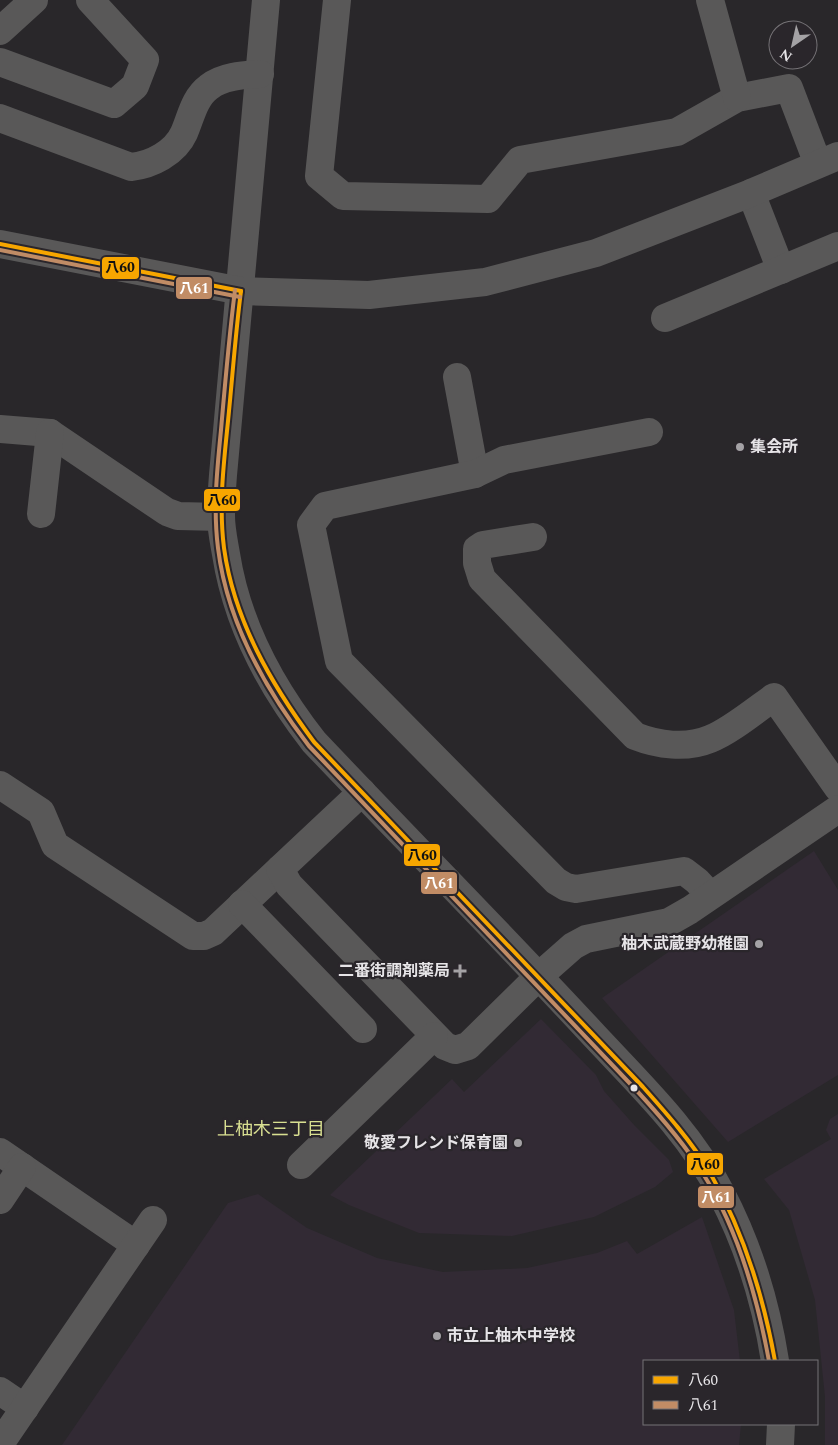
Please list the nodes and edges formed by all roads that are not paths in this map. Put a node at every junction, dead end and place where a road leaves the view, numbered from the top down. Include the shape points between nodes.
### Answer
1 (34, 0) edge
2 (90, 0) edge
3 (266, 0) edge
4 (337, 0) edge
5 (710, 0) edge
6 (0, 32) edge
7 (0, 62) edge
8 (260, 74) junction
9 (737, 98) junction
10 (0, 118) edge
11 (828, 160) edge
12 (751, 194) junction
13 (0, 244) edge
14 (838, 246) edge
15 (780, 270) junction
16 (240, 291) junction
17 (665, 318) dead end
18 (457, 378) dead end
19 (0, 429) edge
20 (649, 432) dead end
21 (50, 433) junction
22 (475, 474) junction
23 (41, 514) dead end
24 (221, 517) junction
25 (533, 536) dead end
26 (0, 785) edge
27 (838, 788) edge
28 (362, 792) junction
29 (838, 809) edge
30 (280, 869) junction
31 (710, 895) junction
32 (242, 904) junction
33 (539, 976) junction
34 (363, 1029) dead end
35 (434, 1036) junction
36 (0, 1152) edge
37 (301, 1165) dead end
38 (22, 1167) junction
39 (0, 1200) edge
40 (153, 1220) dead end
41 (136, 1245) junction
42 (776, 1360) edge
43 (0, 1391) edge
44 (25, 1408) junction
45 (781, 1425) edge
46 (0, 1444) edge
47 (780, 1445) edge

1 - 6 street
2 - 7 street via 145,60 135,86 114,104
3 - 8 street
4 - 9 street via 319,176 343,196 488,199 520,160 677,132
5 - 9 street
8 - 10 street via 243,75 211,85 202,92 183,136 171,150 150,163 131,168
8 - 16 street
9 - 11 street via 789,88
11 - 12 street
12 - 15 street
12 - 16 street via 596,254 485,282 369,295
13 - 16 street
14 - 15 street
15 - 17 street
16 - 24 street via 222,475
18 - 22 street
19 - 21 street
20 - 22 street via 504,460
21 - 23 street
21 - 24 street via 167,512 178,516
22 - 31 street via 325,506 311,525 339,661 556,881 576,889 684,871
24 - 28 street via 230,577 258,657 297,720
25 - 27 street via 483,545 478,549 477,564 482,579 635,736 666,745 710,740 774,696
26 - 32 street via 41,812 55,845 192,936 214,932
28 - 30 street
28 - 33 street
29 - 31 street
30 - 32 street
30 - 35 street via 289,885
31 - 33 street via 668,922 586,939 573,946
32 - 34 street
33 - 35 street via 468,1046 455,1050
33 - 42 street via 672,1120 701,1159 724,1199 751,1264
35 - 37 street
36 - 38 street
38 - 39 street
38 - 41 street
40 - 41 street
41 - 44 street
43 - 44 street
44 - 46 street
45 - 47 street

